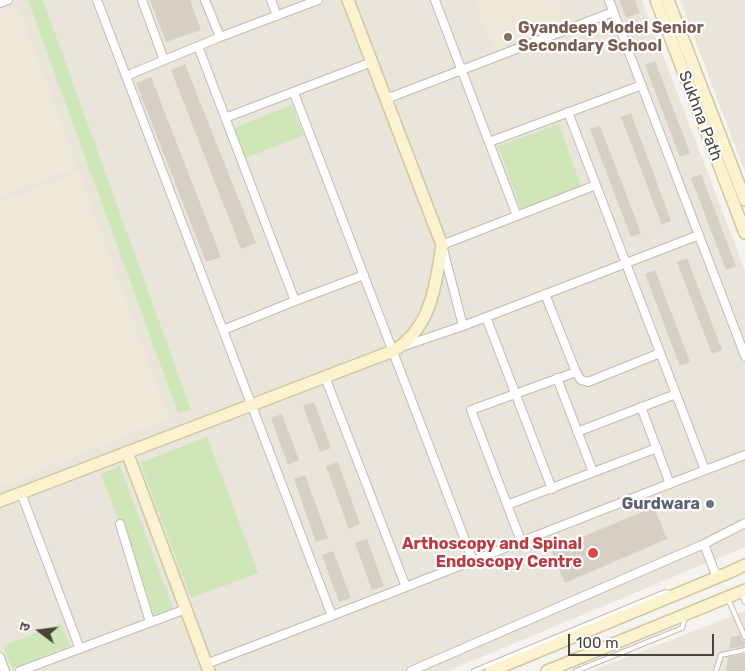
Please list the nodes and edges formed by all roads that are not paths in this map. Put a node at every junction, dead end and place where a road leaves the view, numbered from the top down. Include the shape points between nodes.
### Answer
1 (8, 0) edge
2 (97, 0) edge
3 (142, 0) edge
4 (206, 0) edge
5 (271, 0) edge
6 (318, 0) edge
7 (348, 0) edge
8 (435, 0) edge
9 (609, 0) edge
10 (656, 0) edge
11 (668, 0) edge
12 (0, 3) edge
13 (613, 12) junction
14 (277, 16) junction
15 (220, 37) junction
16 (198, 46) junction
17 (164, 60) junction
18 (372, 62) junction
19 (462, 70) junction
20 (126, 76) junction
21 (642, 85) junction
22 (294, 93) junction
23 (386, 100) junction
24 (568, 112) junction
25 (225, 118) junction
26 (489, 142) junction
27 (596, 185) junction
28 (745, 200) edge
29 (517, 216) junction
30 (745, 233) edge
31 (699, 235) junction
32 (442, 245) junction
33 (626, 262) junction
34 (364, 275) junction
35 (545, 294) junction
36 (295, 301) junction
37 (486, 317) junction
38 (463, 326) junction
39 (223, 330) junction
40 (395, 350) junction
41 (660, 354) junction
42 (745, 356) edge
43 (576, 372) junction
44 (325, 377) junction
45 (557, 378) junction
46 (516, 394) junction
47 (676, 394) junction
48 (252, 406) junction
49 (641, 407) junction
50 (577, 432) junction
51 (657, 448) junction
52 (127, 452) junction
53 (745, 455) edge
54 (705, 470) junction
55 (593, 472) junction
56 (670, 484) junction
57 (552, 489) junction
58 (21, 494) junction
59 (0, 501) edge
60 (507, 505) junction
61 (745, 523) edge
62 (120, 524) dead end
63 (521, 541) junction
64 (704, 544) junction
65 (473, 561) junction
66 (745, 565) edge
67 (717, 578) junction
68 (406, 587) junction
69 (680, 593) junction
70 (744, 594) edge
71 (728, 597) junction
72 (186, 608) junction
73 (687, 614) junction
74 (332, 616) junction
75 (150, 622) junction
76 (745, 637) edge
77 (80, 648) junction
78 (745, 650) edge
79 (0, 657) edge
80 (208, 667) edge
81 (6, 671) edge
82 (20, 671) edge
83 (411, 671) edge
84 (474, 671) edge
85 (490, 671) edge
86 (547, 671) edge
87 (576, 671) edge
88 (716, 671) edge

1 - 12 street
2 - 20 street
3 - 17 street
4 - 15 street
5 - 14 street
6 - 14 street
7 - 18 street
8 - 19 street
9 - 13 street
10 - 30 street, Sukhna Path
11 - 28 street, Sukhna Path
13 - 19 street
13 - 21 street
14 - 15 street
15 - 16 street
16 - 17 street
16 - 25 street
17 - 20 street
18 - 22 street
18 - 23 street
19 - 23 street
19 - 26 street
20 - 39 street
21 - 24 street
21 - 31 street
22 - 25 street
22 - 34 street
23 - 32 street
24 - 26 street
24 - 27 street
25 - 36 street
26 - 29 street
27 - 29 street
27 - 33 street
29 - 32 street
31 - 33 street
31 - 42 street
32 - 38 street
32 - 40 street via 429,309 416,332
33 - 35 street
33 - 41 street
34 - 36 street
34 - 40 street
35 - 37 street
35 - 43 street
36 - 39 street
37 - 38 street
37 - 46 street
38 - 40 street
39 - 48 street
40 - 44 street
40 - 65 street
41 - 43 street via 588,382 581,380
41 - 47 street
43 - 45 street
44 - 48 street
44 - 68 street
45 - 46 street
45 - 50 street
46 - 57 street
46 - 60 street via 471,410
47 - 49 street
47 - 54 street
48 - 52 street
48 - 74 street
49 - 50 street
49 - 51 street
50 - 55 street
51 - 55 street
51 - 56 street
52 - 58 street
52 - 72 street
53 - 54 street
54 - 56 street
55 - 57 street
56 - 63 street
57 - 60 street
58 - 59 street
58 - 77 street
60 - 63 street
61 - 64 street
62 - 75 street
63 - 65 street
64 - 67 street
64 - 83 street
65 - 68 street
66 - 67 street
67 - 69 street
68 - 74 street
69 - 84 lane via 665,592
69 - 85 street
70 - 71 street
71 - 73 street
71 - 76 lane
72 - 75 street
72 - 80 street
73 - 86 street
73 - 87 lane via 682,628
74 - 80 street
75 - 77 street
77 - 82 street
78 - 88 lane via 721,655
79 - 81 street

